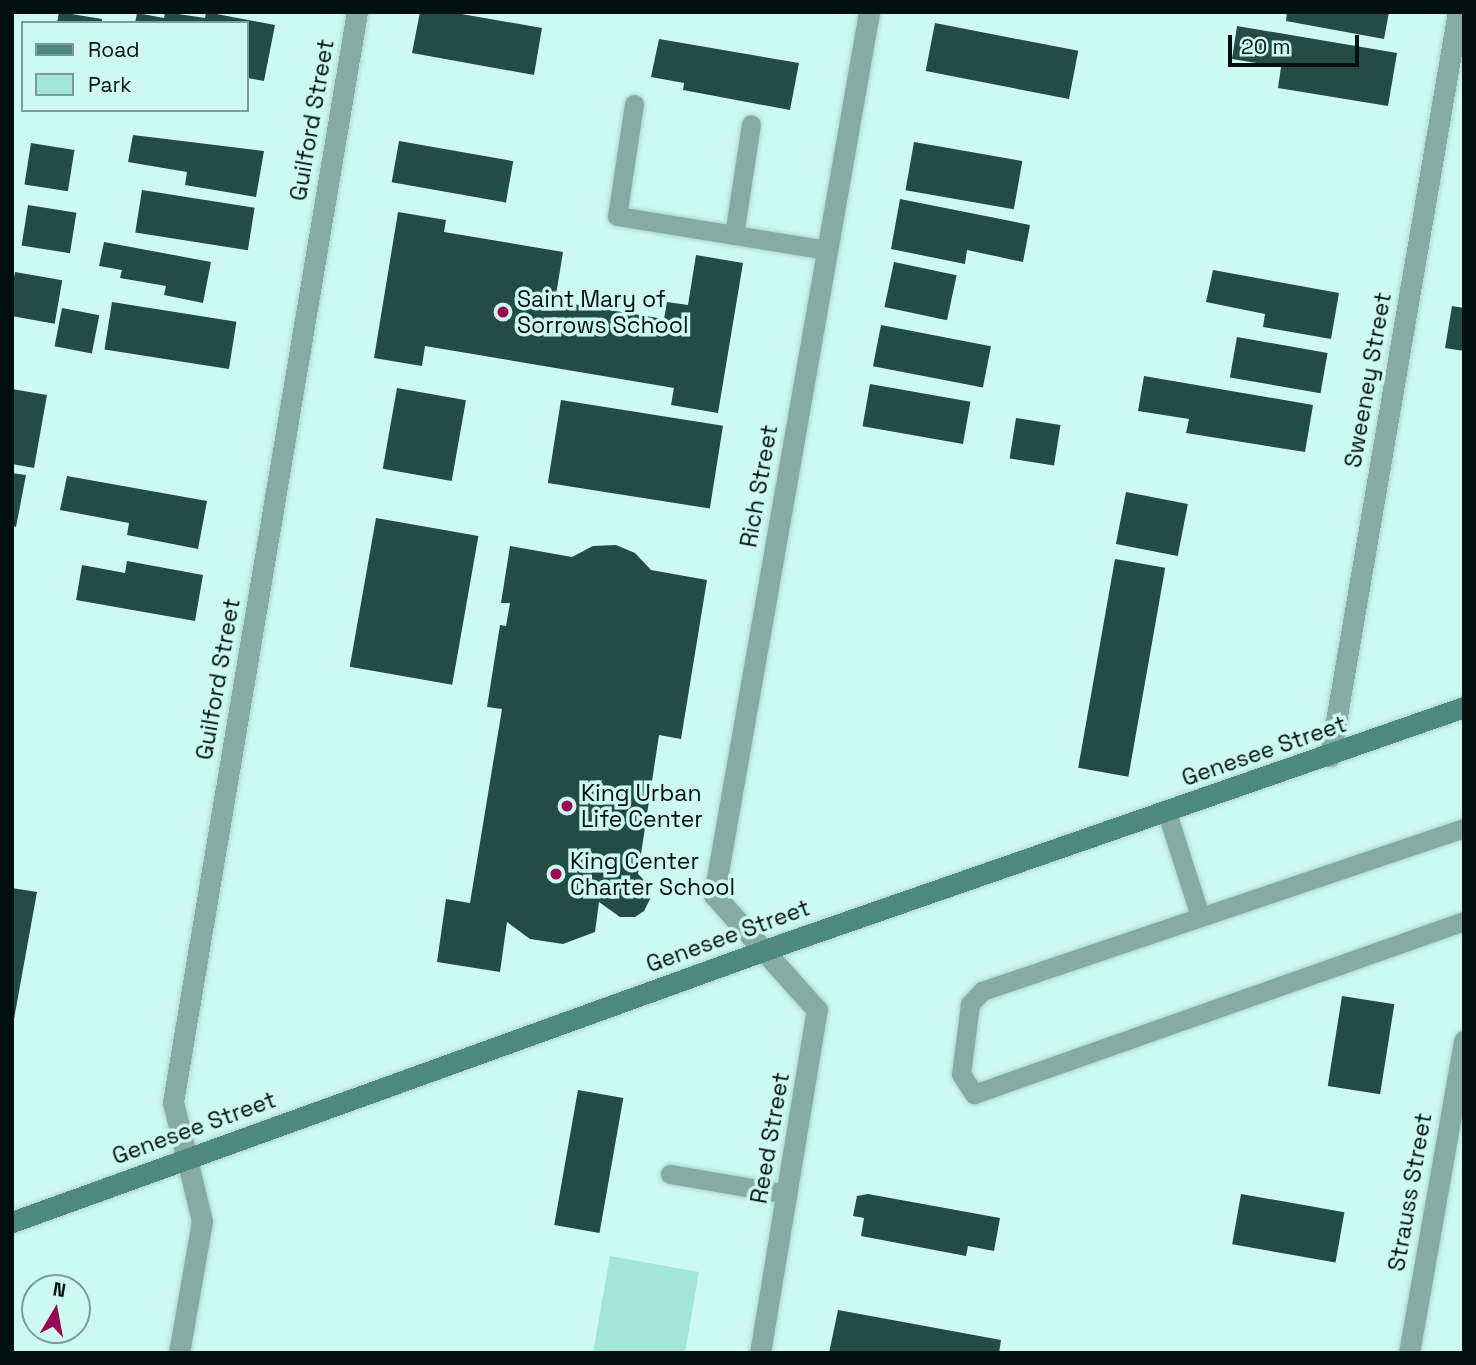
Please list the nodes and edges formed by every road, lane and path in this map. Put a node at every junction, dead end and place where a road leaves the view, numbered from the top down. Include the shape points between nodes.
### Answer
1 (357, 12) edge
2 (869, 12) edge
3 (1458, 12) edge
4 (634, 104) dead end
5 (751, 124) dead end
6 (734, 235) junction
7 (827, 250) junction
8 (1464, 708) edge
9 (1330, 756) junction
10 (1167, 813) junction
11 (1464, 828) edge
12 (1200, 916) junction
13 (1464, 921) edge
14 (766, 950) junction
15 (1464, 1041) edge
16 (187, 1159) junction
17 (670, 1174) dead end
18 (787, 1195) junction
19 (12, 1222) edge
20 (179, 1353) edge
21 (760, 1353) edge
22 (1409, 1353) edge

1 - 16 street, Guilford Street via 173,1102
2 - 7 street, Rich Street
3 - 9 street, Sweeney Street
4 - 6 lane via 617,216
5 - 6 lane
6 - 7 lane
7 - 14 street, Rich Street via 715,895
8 - 9 main road, Genesee Street
9 - 10 main road, Genesee Street
10 - 12 lane
10 - 14 main road, Genesee Street
11 - 12 lane
12 - 13 lane via 982,991 970,1004 961,1074 974,1094
14 - 16 main road, Genesee Street
14 - 18 street, Reed Street via 817,1010
15 - 22 street, Strauss Street
16 - 19 main road, Genesee Street
16 - 20 street, Guilford Street via 202,1221
17 - 18 lane
18 - 21 street, Reed Street

